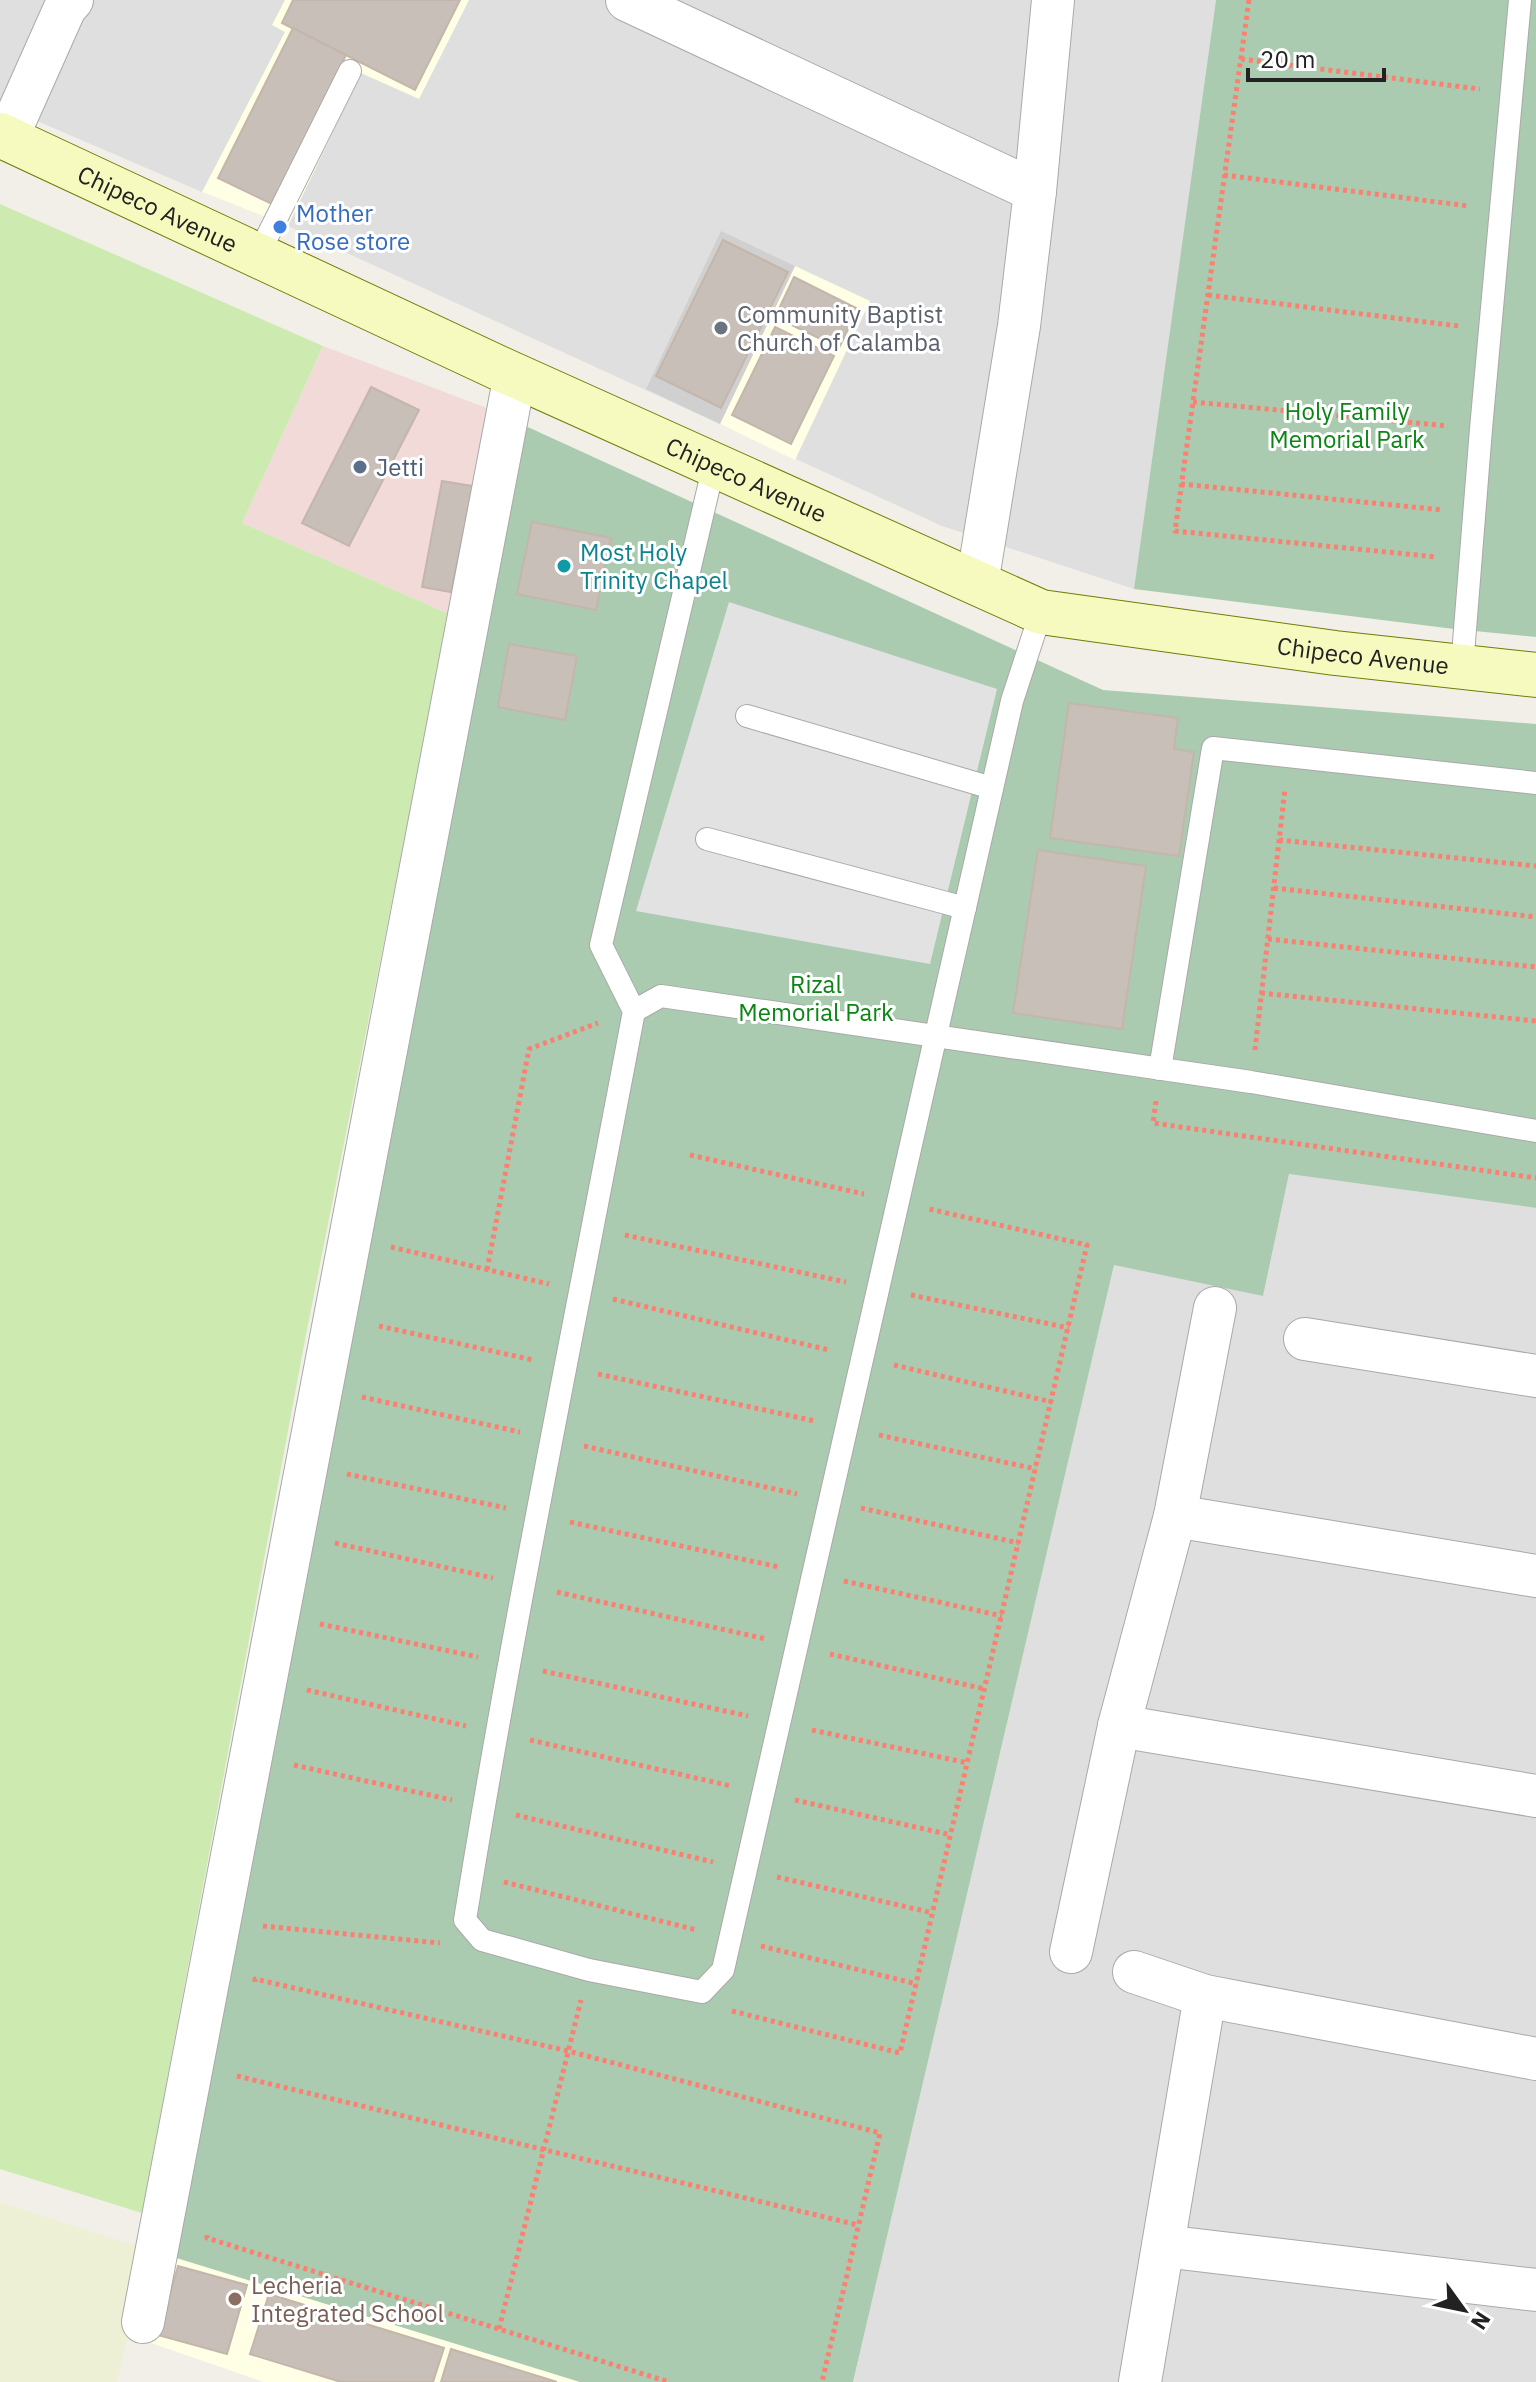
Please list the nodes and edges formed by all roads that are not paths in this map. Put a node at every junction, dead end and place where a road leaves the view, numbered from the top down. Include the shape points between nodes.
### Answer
1 (72, 0) edge
2 (1053, 0) edge
3 (1520, 0) edge
4 (630, 1) edge
5 (350, 71) dead end
6 (4, 136) edge
7 (1035, 191) junction
8 (258, 255) junction
9 (515, 375) junction
10 (714, 465) junction
11 (977, 584) junction
12 (1041, 612) junction
13 (1462, 667) junction
14 (1536, 675) edge
15 (747, 716) dead end
16 (1536, 783) edge
17 (992, 788) junction
18 (707, 839) dead end
19 (965, 908) junction
20 (634, 1011) junction
21 (934, 1038) junction
22 (1160, 1069) junction
23 (1536, 1131) edge
24 (1215, 1308) dead end
25 (1305, 1339) dead end
26 (1536, 1376) edge
27 (1175, 1516) junction
28 (1536, 1576) edge
29 (1119, 1726) junction
30 (1536, 1796) edge
31 (1071, 1952) dead end
32 (1134, 1972) dead end
33 (1205, 1996) junction
34 (1536, 2059) edge
35 (1163, 2246) junction
36 (1536, 2290) edge
37 (143, 2322) dead end
38 (1140, 2382) edge

1 - 6 street
2 - 7 street
3 - 13 lane
4 - 7 street
5 - 8 lane
6 - 8 main road, Chipeco Avenue
7 - 11 street
8 - 9 main road, Chipeco Avenue
9 - 10 main road, Chipeco Avenue
9 - 37 street
10 - 11 main road, Chipeco Avenue
10 - 20 lane via 601,945
11 - 12 main road, Chipeco Avenue
12 - 13 main road, Chipeco Avenue
12 - 17 lane via 1012,701
13 - 14 main road, Chipeco Avenue
15 - 17 lane
16 - 22 lane via 1213,748
17 - 19 lane
18 - 19 lane
19 - 21 lane
20 - 21 lane via 661,996
20 - 21 lane via 465,1920 482,1940 589,1970 702,1992 723,1970
21 - 22 lane
22 - 23 lane
24 - 27 street
25 - 26 street
27 - 28 street
27 - 29 street
29 - 30 street
29 - 31 street
32 - 33 street
33 - 34 street
33 - 35 street
35 - 36 street
35 - 38 street

